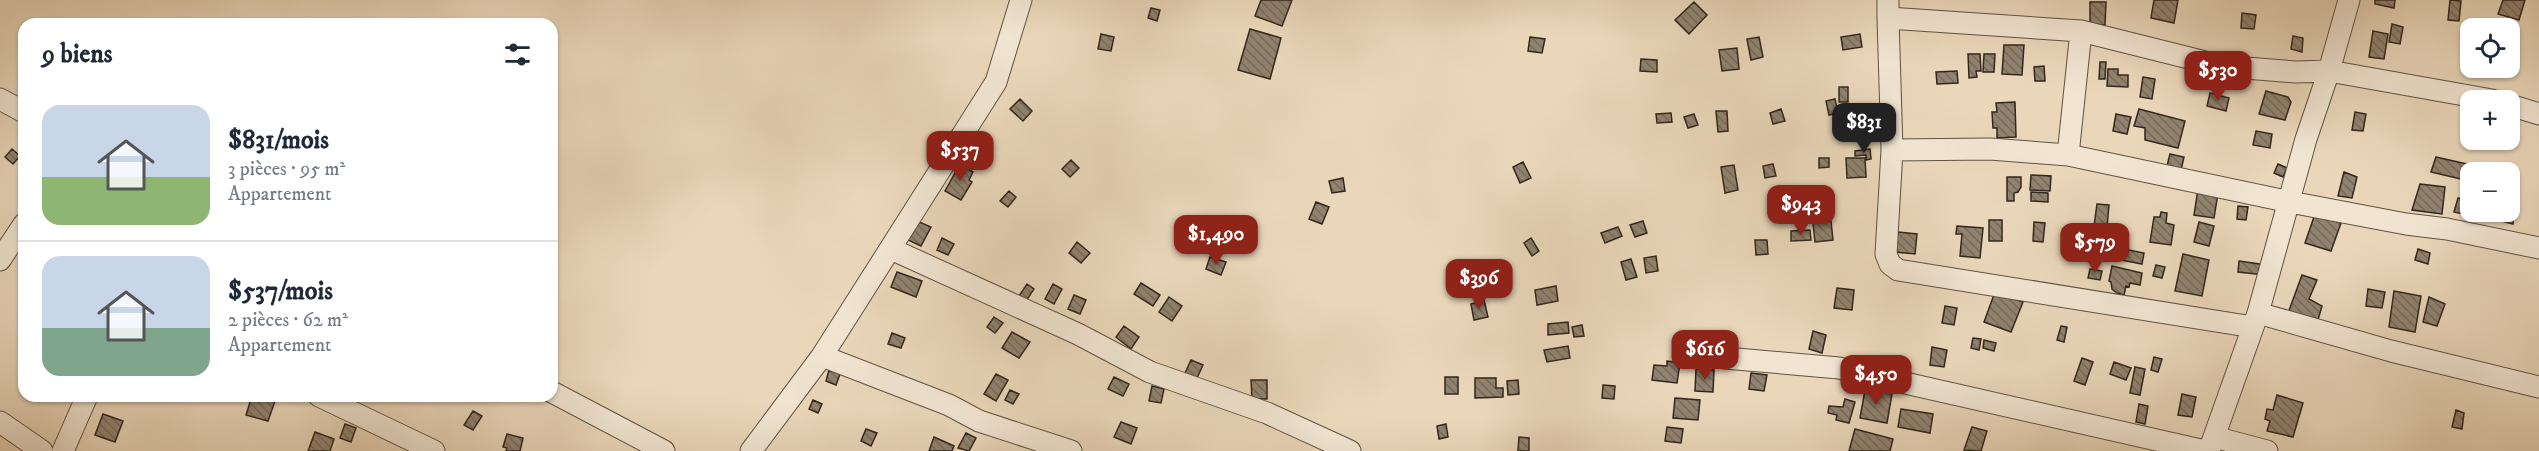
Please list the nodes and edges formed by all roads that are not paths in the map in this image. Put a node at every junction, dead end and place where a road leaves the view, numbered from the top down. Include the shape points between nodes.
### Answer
1 (1021, 0) edge
2 (2349, 0) edge
3 (1888, 9) edge
4 (2081, 32) junction
5 (2329, 71) junction
6 (2460, 94) edge
7 (0, 99) edge
8 (2520, 108) edge
9 (18, 109) edge
10 (2539, 114) edge
11 (1892, 150) junction
12 (2068, 155) junction
13 (2290, 202) junction
14 (18, 233) edge
15 (2539, 248) edge
16 (891, 249) junction
17 (0, 260) edge
18 (2256, 320) junction
19 (822, 356) junction
20 (1725, 358) dead end
21 (2539, 387) edge
22 (558, 395) edge
23 (84, 402) edge
24 (331, 402) edge
25 (0, 422) edge
26 (2209, 446) edge
27 (760, 449) edge
28 (42, 451) edge
29 (63, 451) edge
30 (434, 451) edge
31 (664, 451) edge
32 (1071, 451) edge
33 (1350, 451) edge
34 (2267, 451) edge

1 - 16 street via 996,82
2 - 5 street
3 - 4 street
3 - 11 street
4 - 5 street via 2221,66
4 - 12 street
5 - 6 street
5 - 13 street
7 - 9 street
8 - 10 street
11 - 12 street via 1990,149
11 - 18 street via 1886,254 1898,270
12 - 13 street
13 - 15 street
13 - 18 street
14 - 17 street
16 - 19 street
16 - 33 street via 1078,334 1150,372 1267,413
18 - 21 street
18 - 26 street
19 - 27 street
19 - 32 street via 949,405 979,421
20 - 26 street via 1839,368
22 - 31 street
23 - 29 street
24 - 30 street
25 - 28 street
26 - 34 street

